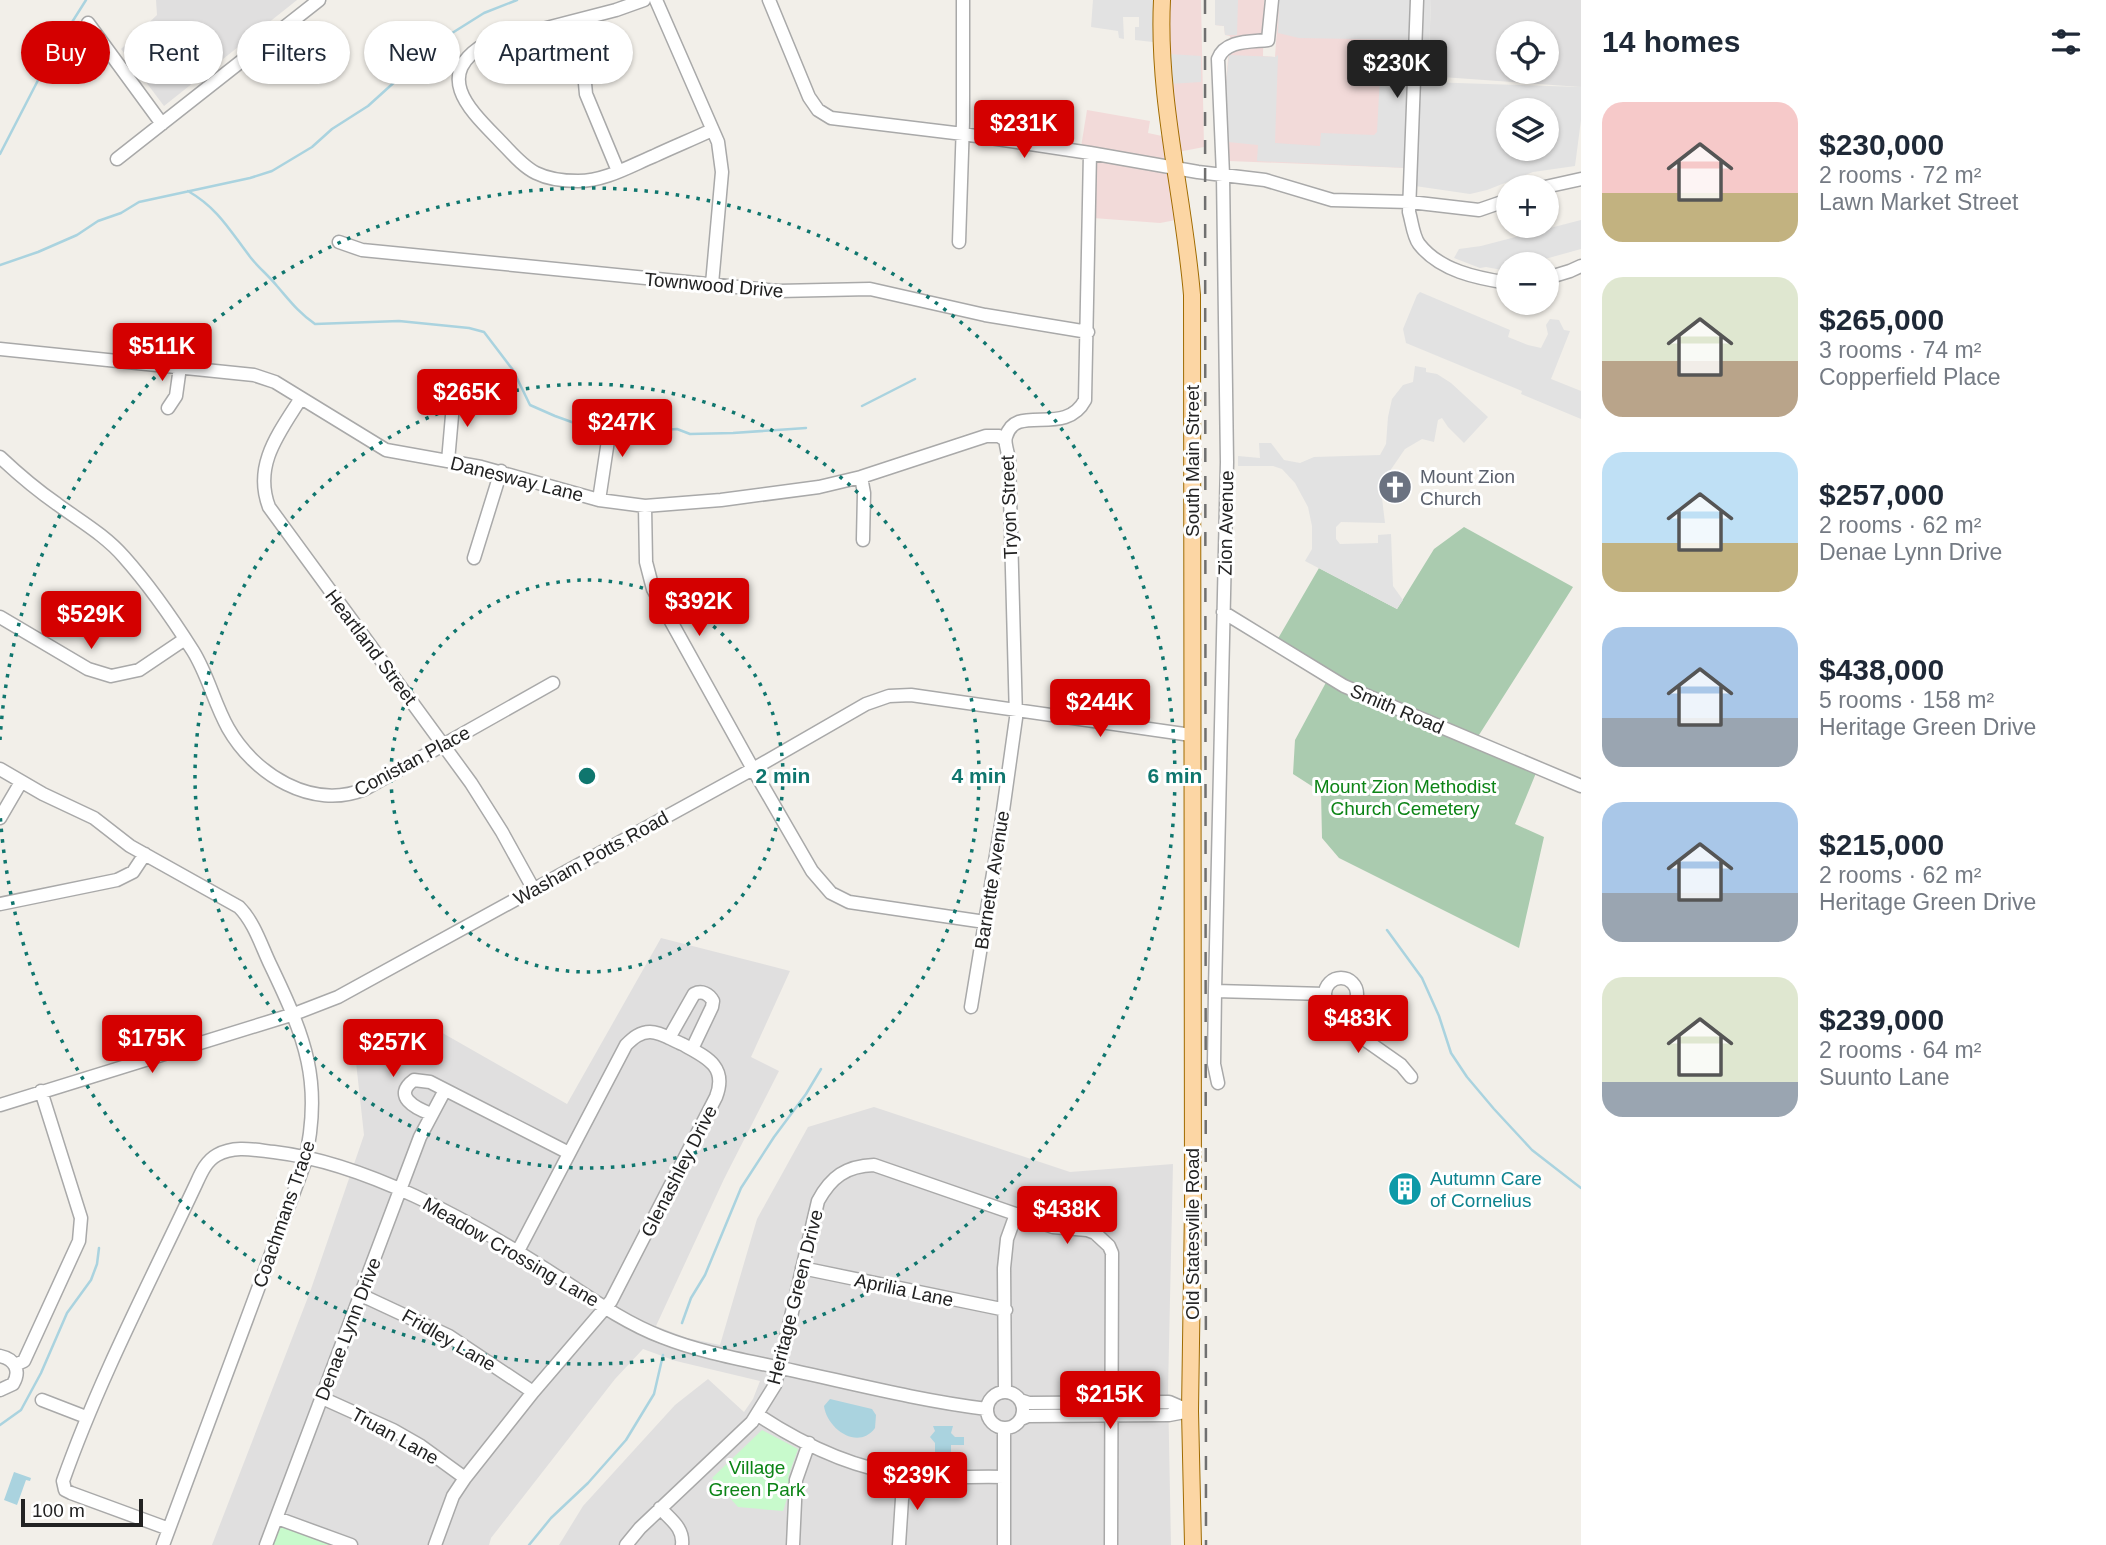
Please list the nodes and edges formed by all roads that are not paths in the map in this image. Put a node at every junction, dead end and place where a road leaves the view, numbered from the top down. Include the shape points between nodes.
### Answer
1 (318, 0) edge
2 (644, 0) edge
3 (656, 0) edge
4 (769, 0) edge
5 (963, 0) edge
6 (1161, 0) edge
7 (1272, 0) edge
8 (1417, 0) edge
9 (574, 21) edge
10 (474, 52) edge
11 (110, 53) edge
12 (584, 84) edge
13 (162, 124) junction
14 (712, 130) junction
15 (963, 134) junction
16 (1090, 153) junction
17 (117, 159) dead end
18 (1175, 167) junction
19 (618, 171) junction
20 (1223, 175) junction
21 (1581, 179) edge
22 (1559, 184) edge
23 (1410, 202) junction
24 (1496, 204) edge
25 (338, 242) dead end
26 (959, 242) dead end
27 (1581, 266) edge
28 (1559, 274) edge
29 (1496, 281) edge
30 (712, 284) junction
31 (1088, 332) junction
32 (0, 349) edge
33 (180, 367) junction
34 (454, 393) dead end
35 (301, 398) junction
36 (168, 408) dead end
37 (612, 414) dead end
38 (1005, 440) junction
39 (0, 457) edge
40 (448, 461) junction
41 (501, 471) junction
42 (861, 477) junction
43 (599, 500) junction
44 (645, 506) junction
45 (863, 540) dead end
46 (474, 558) dead end
47 (1223, 612) junction
48 (0, 617) edge
49 (185, 639) junction
50 (552, 683) dead end
51 (1016, 710) junction
52 (1191, 735) junction
53 (443, 746) junction
54 (0, 769) edge
55 (752, 769) junction
56 (21, 782) junction
57 (1581, 786) edge
58 (0, 818) edge
59 (145, 855) junction
60 (534, 890) junction
61 (0, 904) edge
62 (985, 922) junction
63 (1193, 924) joint
64 (1215, 991) junction
65 (1325, 994) junction
66 (971, 1007) dead end
67 (1341, 1010) junction
68 (294, 1014) junction
69 (669, 1038) junction
70 (692, 1049) junction
71 (1410, 1077) dead end
72 (1217, 1083) dead end
73 (445, 1090) junction
74 (40, 1091) junction
75 (0, 1105) edge
76 (430, 1114) junction
77 (569, 1153) junction
78 (306, 1156) junction
79 (400, 1190) junction
80 (1016, 1214) junction
81 (518, 1251) junction
82 (802, 1268) junction
83 (361, 1295) junction
84 (607, 1307) junction
85 (1006, 1310) junction
86 (0, 1356) edge
87 (15, 1365) junction
88 (779, 1367) junction
89 (0, 1390) edge
90 (533, 1392) junction
91 (1005, 1392) junction
92 (322, 1398) junction
93 (42, 1400) dead end
94 (1020, 1400) junction
95 (987, 1409) junction
96 (1112, 1409) junction
97 (1190, 1411) junction
98 (758, 1415) junction
99 (86, 1418) junction
100 (1021, 1419) junction
101 (1004, 1428) junction
102 (809, 1443) junction
103 (908, 1475) junction
104 (1004, 1477) junction
105 (465, 1478) junction
106 (660, 1508) junction
107 (276, 1518) junction
108 (169, 1529) junction
109 (633, 1542) edge
110 (163, 1545) edge
111 (266, 1545) edge
112 (351, 1545) edge
113 (435, 1545) edge
114 (682, 1545) edge
115 (793, 1545) edge
116 (900, 1545) edge
117 (1004, 1545) edge
118 (1111, 1545) edge
119 (1193, 1545) edge

1 - 13 street
2 - 9 street
3 - 14 street
4 - 15 street via 809,97 824,115
5 - 15 street
6 - 18 main road, South Main Street via 1163,76
7 - 20 street, Zion Avenue via 1268,40 1228,46 1220,54
8 - 23 street
10 - 19 street via 461,71 460,93 470,111 524,164 538,174 576,181
11 - 13 street
12 - 19 street
13 - 17 street
14 - 19 street
14 - 30 street via 722,172
15 - 16 street
15 - 26 street
16 - 18 street
16 - 31 street, Tryon Street
18 - 20 street
18 - 52 main road, South Main Street via 1192,295
20 - 23 street via 1274,181 1332,200
20 - 47 street, Zion Avenue via 1227,437
21 - 22 street
23 - 24 street via 1479,210
23 - 29 street via 1419,243 1432,255 1452,269
25 - 30 street, Townwood Drive via 362,250
27 - 28 street
30 - 31 street, Townwood Drive via 778,291 881,290 985,315
31 - 38 street, Tryon Street via 1086,394 1081,407 1062,419 1018,421
32 - 33 street, Danesway Lane
33 - 35 street, Danesway Lane via 254,375
33 - 36 street via 176,396
34 - 40 street
35 - 40 street, Danesway Lane via 386,450
35 - 53 street, Heartland Street via 265,463 269,507
37 - 43 street
38 - 42 street, Danesway Lane via 986,436
38 - 51 street, Tryon Street
39 - 49 street, Conistan Place via 122,554
40 - 41 street, Danesway Lane
41 - 43 street, Danesway Lane
41 - 46 street
42 - 44 street, Danesway Lane via 794,490
42 - 45 street
43 - 44 street, Danesway Lane
44 - 55 street via 646,562 653,589
47 - 57 street, Smith Road via 1344,687
47 - 64 street, Zion Avenue
48 - 49 street via 88,669 111,676 139,670
49 - 53 street, Conistan Place via 237,742 260,766 299,791 327,797 356,793
50 - 53 street, Conistan Place
51 - 52 street, Washam Potts Road
51 - 55 street, Washam Potts Road via 889,696 866,704
51 - 62 street, Barnette Avenue
52 - 63 main road, South Main Street
53 - 60 street, Heartland Street via 490,812
54 - 56 street, Coachmans Trace
55 - 60 street, Washam Potts Road
55 - 62 street via 815,876 838,898
56 - 58 street
56 - 59 street, Coachmans Trace via 94,818
59 - 61 street via 133,872 117,880
59 - 68 street, Coachmans Trace via 245,913
60 - 68 street, Washam Potts Road via 350,991
62 - 66 street, Barnette Avenue
63 - 97 main road, Old Statesville Road
64 - 65 street
64 - 72 street, Zion Avenue
65 - 67 street via 1330,1006
65 - 67 street via 1336,979 1352,983 1355,1001
67 - 71 street via 1353,1032 1401,1065
68 - 74 street, Washam Potts Road
68 - 78 street, Coachmans Trace via 312,1087 313,1120
69 - 70 street, Glenashley Drive
69 - 70 street via 694,994 706,993 712,1007
69 - 77 street, Glenashley Drive via 641,1033 626,1045
70 - 84 street, Glenashley Drive via 716,1068 719,1088
73 - 76 street, Denae Lynn Drive
73 - 76 street via 419,1079 409,1083 410,1104
73 - 77 street
74 - 75 street, Washam Potts Road
74 - 87 street via 81,1218 79,1241 24,1361
76 - 79 street, Denae Lynn Drive
77 - 81 street, Glenashley Drive
78 - 79 street, Meadow Crossing Lane
78 - 99 street, Meadow Crossing Lane via 239,1149 208,1162
78 - 108 street, Coachmans Trace
79 - 81 street, Meadow Crossing Lane
79 - 83 street, Denae Lynn Drive
80 - 82 street, Heritage Green Drive via 887,1168 860,1166 839,1173 823,1192
80 - 85 street via 1007,1239
80 - 96 street, Heritage Green Drive via 1053,1227 1096,1233 1109,1246
81 - 84 street, Meadow Crossing Lane
82 - 85 street, Aprilia Lane
82 - 88 street, Heritage Green Drive
83 - 90 street, Fridley Lane via 429,1324
83 - 92 street, Denae Lynn Drive
84 - 88 street, Meadow Crossing Lane via 683,1345
84 - 90 street, Glenashley Drive
85 - 91 street
86 - 87 street
87 - 89 street via 13,1384
88 - 95 street, Meadow Crossing Lane
88 - 98 street, Heritage Green Drive via 775,1385
90 - 105 street, Glenashley Drive
91 - 94 street
91 - 95 street via 993,1396
92 - 105 street, Truan Lane via 393,1430
92 - 107 street, Denae Lynn Drive
93 - 99 street
94 - 96 street
94 - 100 street
95 - 101 street via 992,1422
96 - 97 street via 1169,1415
96 - 100 street
96 - 118 street, Heritage Green Drive
97 - 119 main road, Old Statesville Road
98 - 102 street
98 - 106 street, Heritage Green Drive
99 - 108 street, Meadow Crossing Lane via 63,1481 65,1490
100 - 101 street
101 - 104 street
102 - 103 street via 858,1464
102 - 115 street via 796,1480
103 - 104 street
103 - 116 street
104 - 117 street
105 - 113 street, Glenashley Drive via 453,1496
106 - 109 street, Heritage Green Drive
106 - 114 street via 679,1528
107 - 111 street, Denae Lynn Drive
107 - 112 street
108 - 110 street, Coachmans Trace

